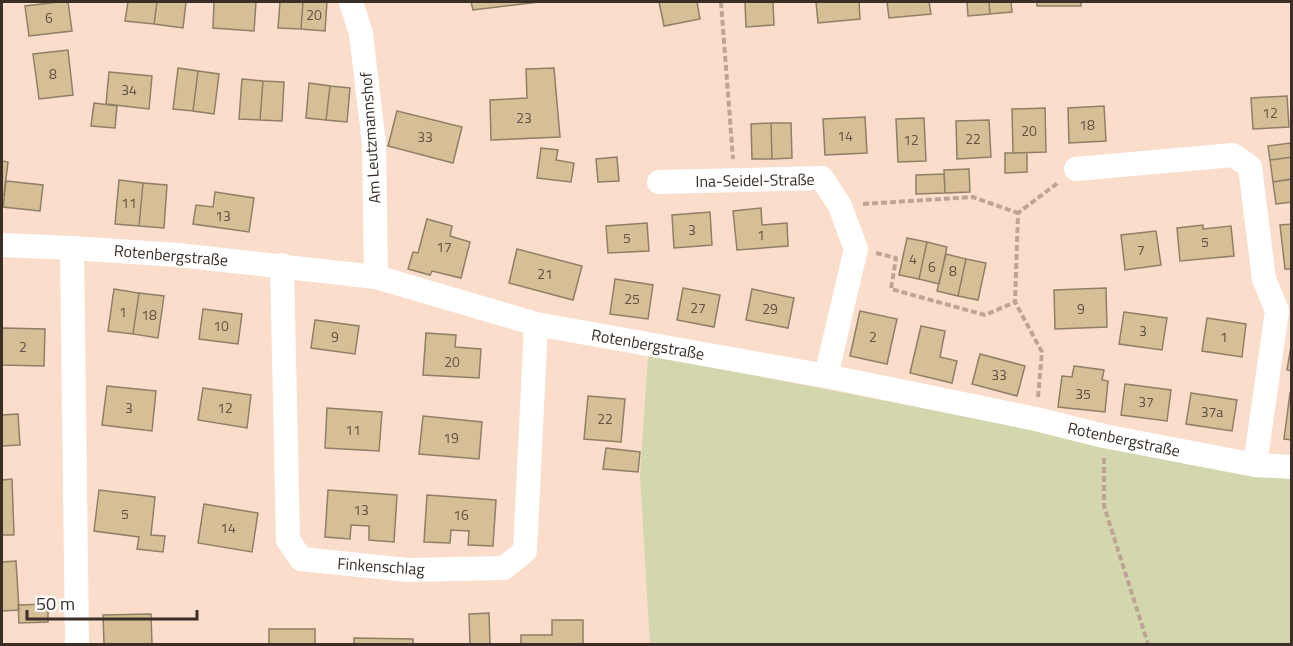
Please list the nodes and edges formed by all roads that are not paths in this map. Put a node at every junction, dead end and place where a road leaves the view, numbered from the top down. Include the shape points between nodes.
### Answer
1 (351, 2) edge
2 (1076, 169) road end
3 (658, 182) dead end
4 (2, 246) edge
5 (72, 248) junction
6 (282, 265) junction
7 (376, 277) junction
8 (536, 324) junction
9 (826, 376) junction
10 (1255, 465) junction
11 (1292, 466) edge
12 (77, 645) edge

1 - 7 street, Am Leutzmannshof via 362,34 374,144
2 - 10 street via 1233,155 1250,167 1264,279 1277,311
3 - 9 street, Ina-Seidel-Straße via 822,178 840,206 856,249
4 - 5 street, Rotenbergstraße
5 - 6 street, Rotenbergstraße
5 - 12 street
6 - 7 street, Rotenbergstraße
6 - 8 street, Finkenschlag via 288,540 301,559 408,570 504,568 525,551
7 - 8 street, Rotenbergstraße
8 - 9 street, Rotenbergstraße
9 - 10 street, Rotenbergstraße
10 - 11 street, Rotenbergstraße

